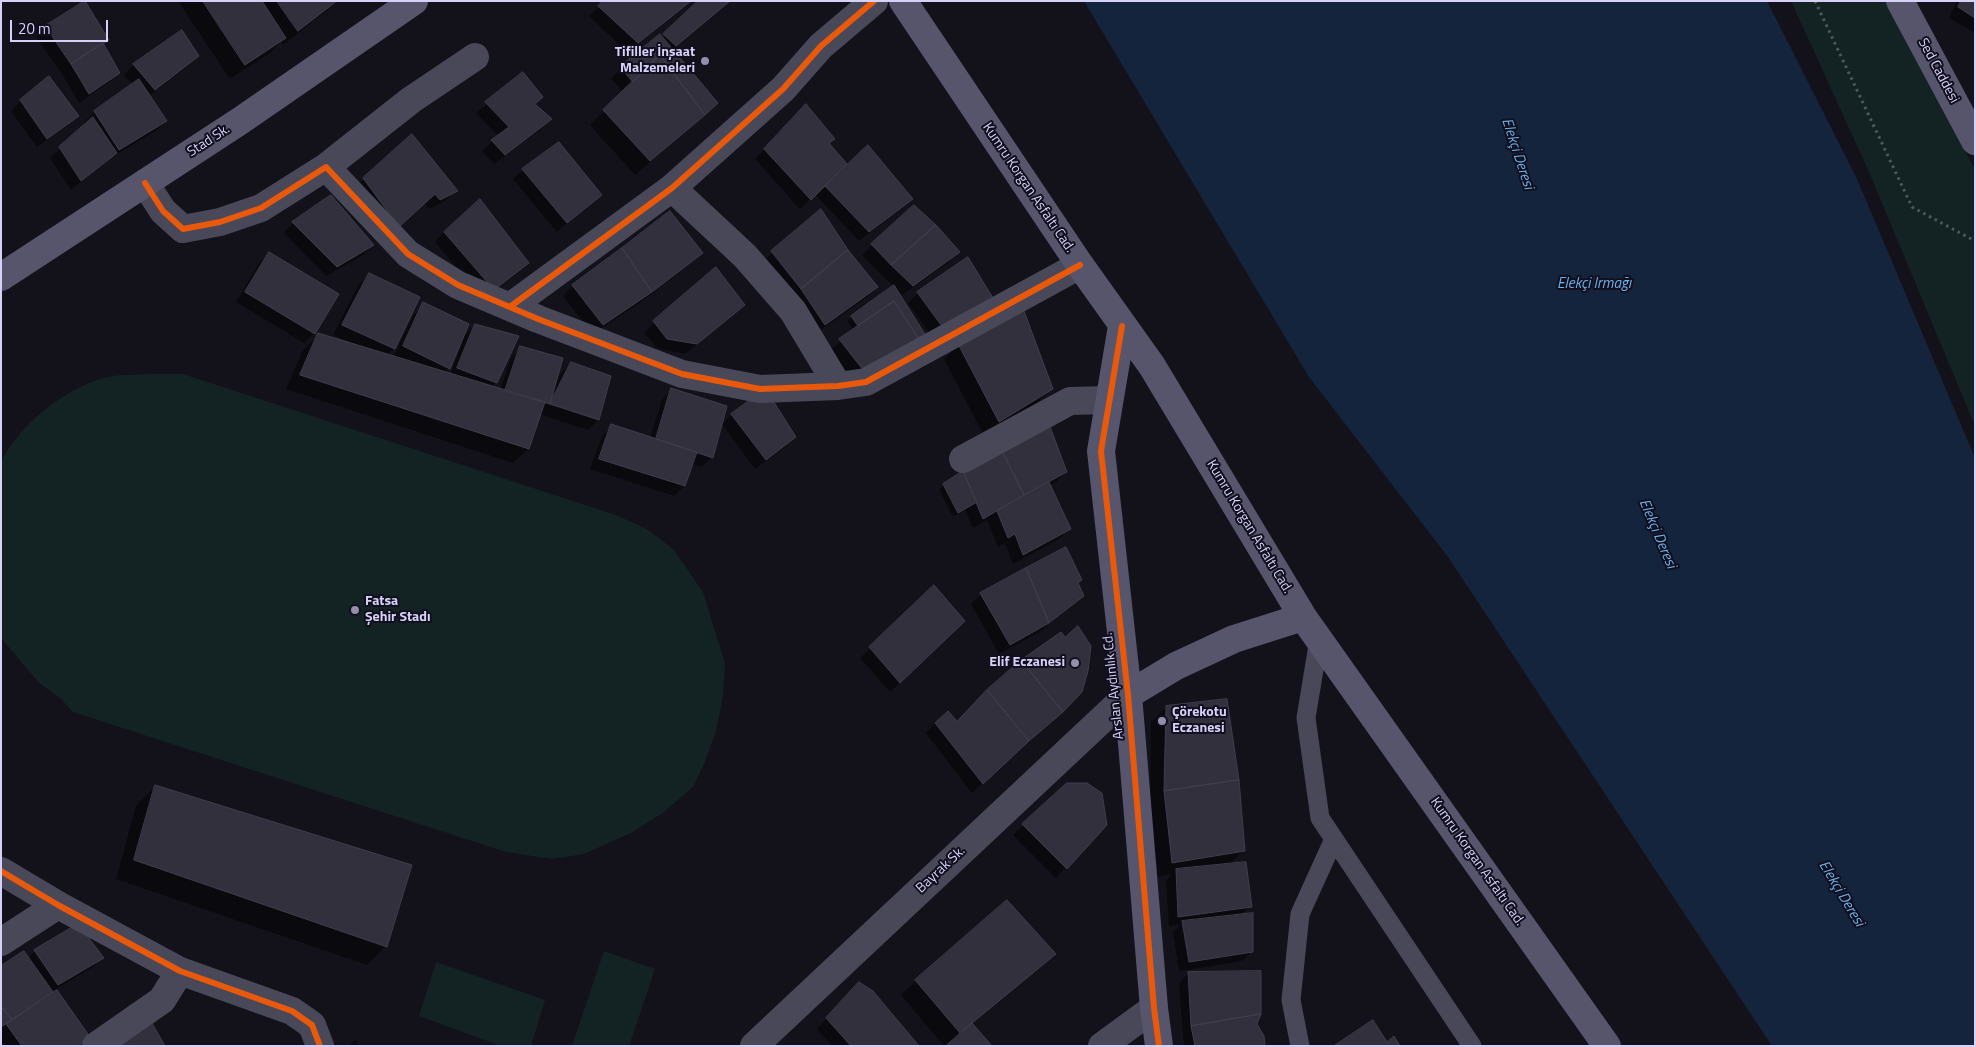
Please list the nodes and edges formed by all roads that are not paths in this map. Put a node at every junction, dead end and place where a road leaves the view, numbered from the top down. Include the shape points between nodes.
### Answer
1 (414, 1) edge
2 (874, 1) edge
3 (903, 1) edge
4 (1900, 1) edge
5 (475, 57) dead end
6 (1972, 131) edge
7 (326, 167) junction
8 (145, 183) junction
9 (672, 188) junction
10 (1080, 265) junction
11 (1, 277) edge
12 (511, 306) junction
13 (1122, 326) junction
14 (838, 386) junction
15 (1109, 400) junction
16 (963, 459) dead end
17 (1303, 617) junction
18 (1319, 640) junction
19 (1128, 695) junction
20 (1334, 839) junction
21 (1, 871) edge
22 (58, 905) junction
23 (1, 942) edge
24 (180, 971) junction
25 (1154, 1008) junction
26 (96, 1046) edge
27 (320, 1046) edge
28 (754, 1046) edge
29 (1102, 1046) edge
30 (1159, 1046) edge
31 (1300, 1046) edge
32 (1472, 1046) edge
33 (1607, 1046) edge

1 - 8 main road, Stad Sk.
2 - 9 street via 821,46 783,89
3 - 10 main road, Kumru Korgan Asfaltı Cad.
4 - 6 main road, Sed Caddesi
5 - 7 street via 411,100
7 - 8 street via 261,208 183,230 164,211
7 - 12 street via 408,254 458,285
8 - 11 main road, Stad Sk.
9 - 12 street
9 - 14 street via 745,256 793,311
10 - 13 main road, Kumru Korgan Asfaltı Cad.
10 - 14 street via 866,382
12 - 14 street via 682,374 760,389
13 - 15 main road, Arslan Aydınlık Cd.
13 - 17 main road, Kumru Korgan Asfaltı Cad. via 1152,366
15 - 16 street via 1070,401
15 - 19 main road, Arslan Aydınlık Cd. via 1101,451
17 - 18 main road, Kumru Korgan Asfaltı Cad.
17 - 19 main road via 1234,639 1176,666
18 - 20 lane via 1306,718 1320,818
18 - 33 main road, Kumru Korgan Asfaltı Cad.
19 - 25 main road, Arslan Aydınlık Cd.
19 - 28 street, Bayrak Sk.
20 - 31 lane via 1300,914 1291,1000
20 - 32 lane
21 - 22 street
22 - 23 street
22 - 24 street
24 - 26 street via 162,1000
24 - 27 street via 292,1011 312,1025
25 - 29 street
25 - 30 main road, Arslan Aydınlık Cd.

